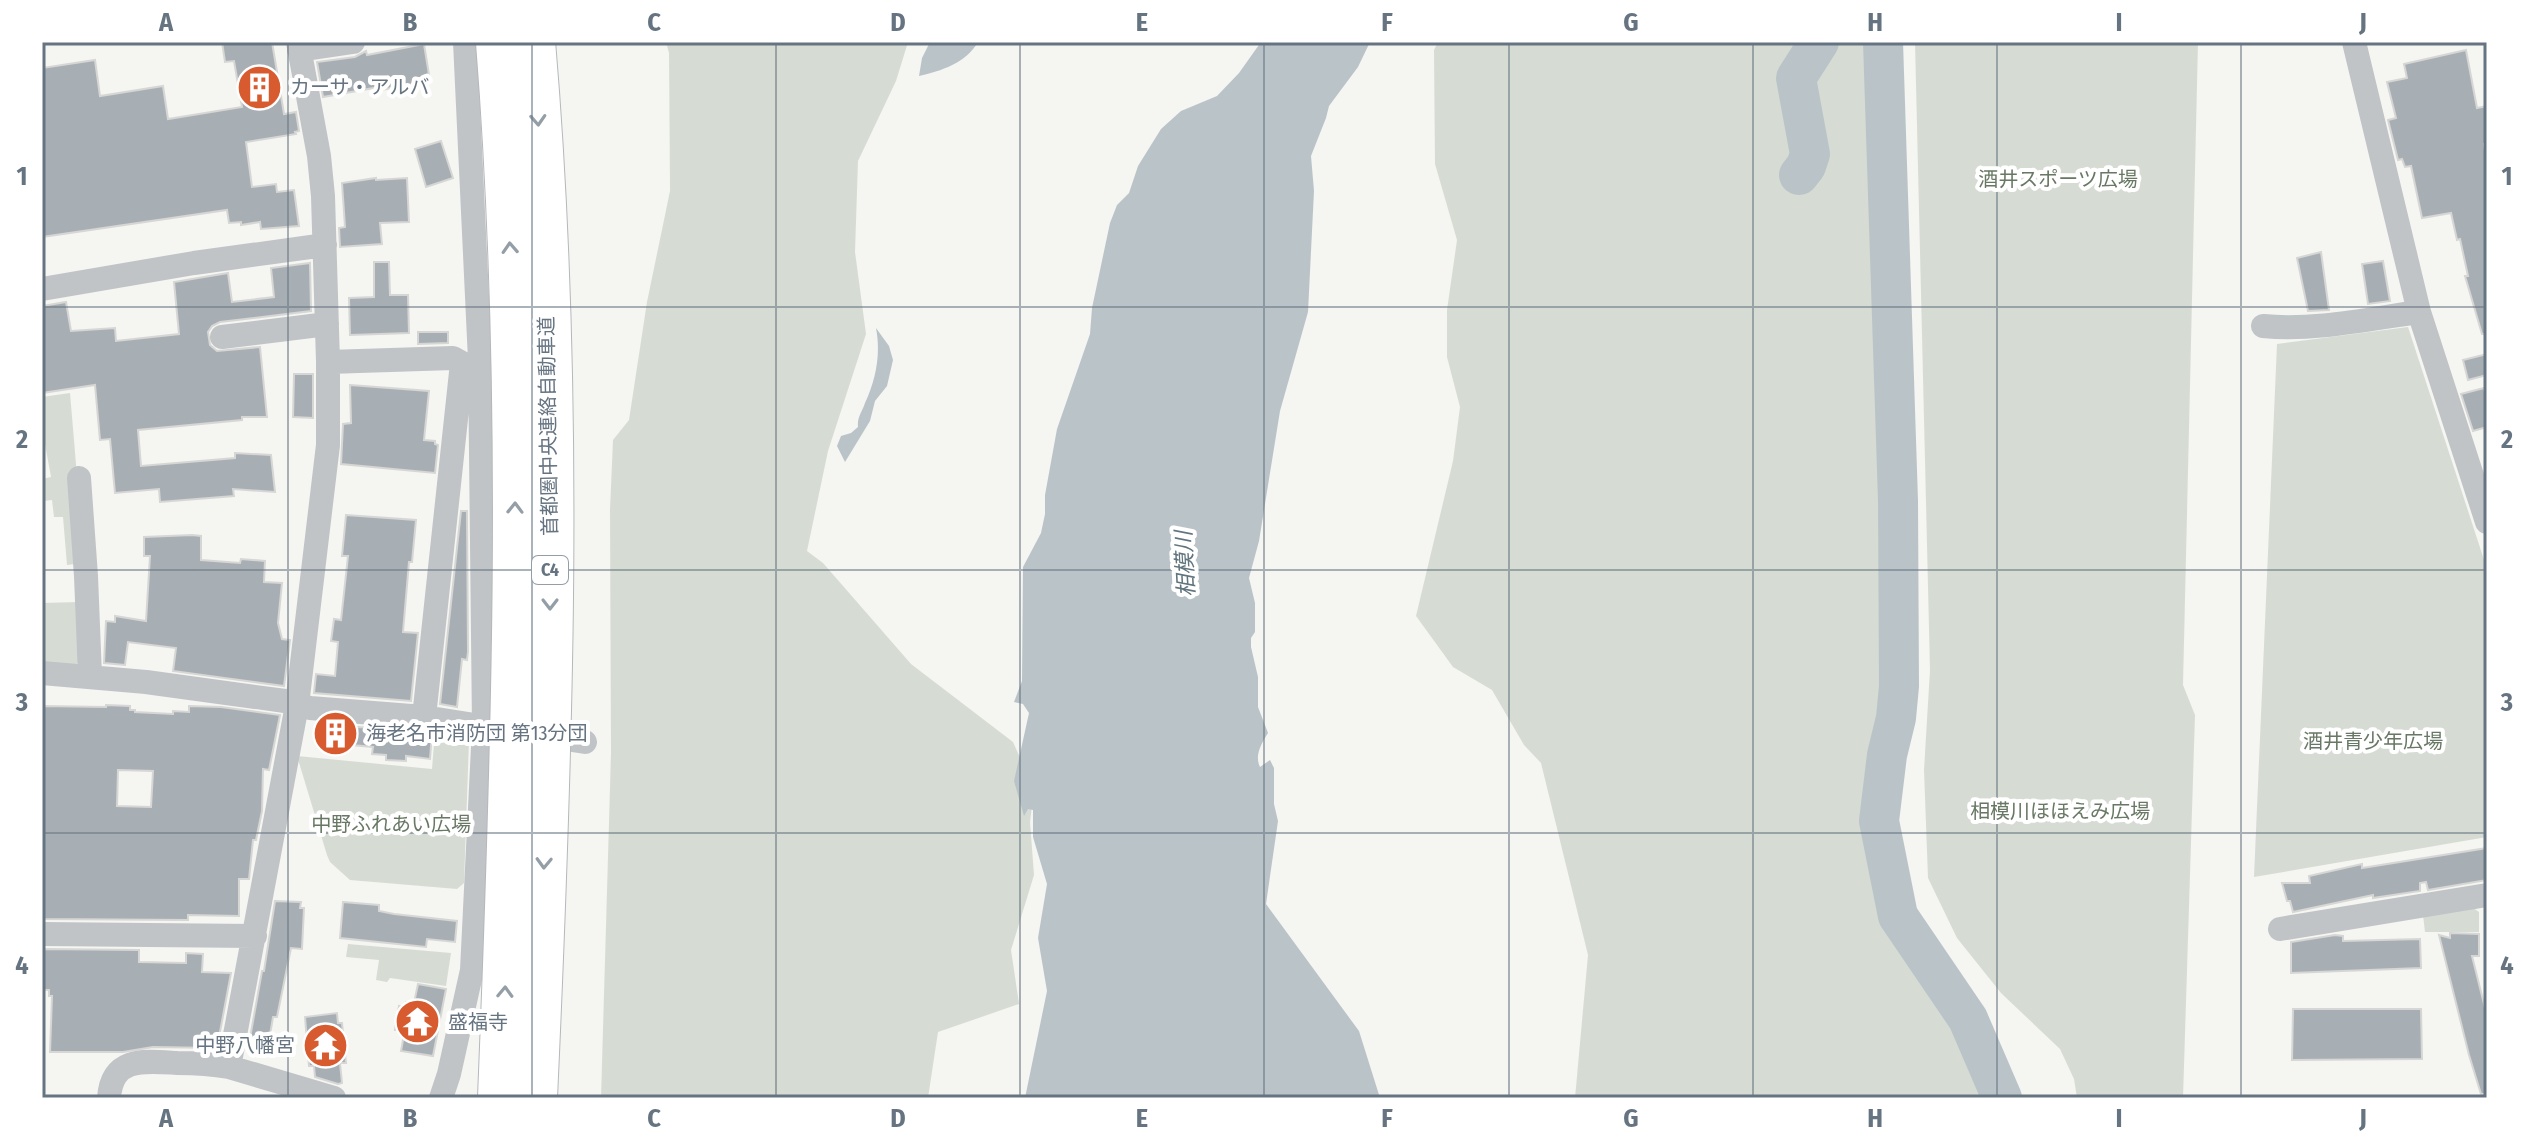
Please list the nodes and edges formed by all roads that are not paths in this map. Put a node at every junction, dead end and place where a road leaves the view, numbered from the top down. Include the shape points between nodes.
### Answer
1 (353, 42) edge
2 (465, 42) edge
3 (498, 42) edge
4 (533, 42) edge
5 (2354, 42) edge
6 (298, 46) edge
7 (325, 245) junction
8 (42, 289) edge
9 (2419, 312) junction
10 (327, 324) junction
11 (2263, 326) dead end
12 (222, 337) dead end
13 (328, 362) junction
14 (79, 478) dead end
15 (2487, 522) edge
16 (42, 673) edge
17 (90, 676) junction
18 (297, 705) junction
19 (424, 717) junction
20 (484, 727) junction
21 (585, 742) dead end
22 (2487, 895) edge
23 (2487, 920) edge
24 (2280, 929) dead end
25 (42, 934) edge
26 (255, 936) junction
27 (229, 1067) junction
28 (109, 1098) edge
29 (334, 1098) edge
30 (441, 1098) edge
31 (500, 1098) edge
32 (535, 1098) edge

1 - 6 street
2 - 20 street via 480,360
31 -> 3 highway, 首都圏中央連絡自動車道 / C4, bridge via 515,455
4 -> 32 highway, 首都圏中央連絡自動車道 / C4, bridge via 546,255 550,452 550,642
5 - 9 street
6 - 7 street via 319,156
7 - 8 street
7 - 10 street
9 - 11 street
9 - 15 street
10 - 12 street
10 - 13 street
13 - 18 street via 328,445
13 - 19 street via 453,358 462,363
14 - 17 street
16 - 17 street
17 - 18 street
18 - 19 street
18 - 26 street
19 - 20 street
20 - 21 street
20 - 30 street via 472,970
22 - 23 street
22 - 24 street
25 - 26 street
26 - 27 street
27 - 28 street via 131,1064 118,1071
27 - 29 street

